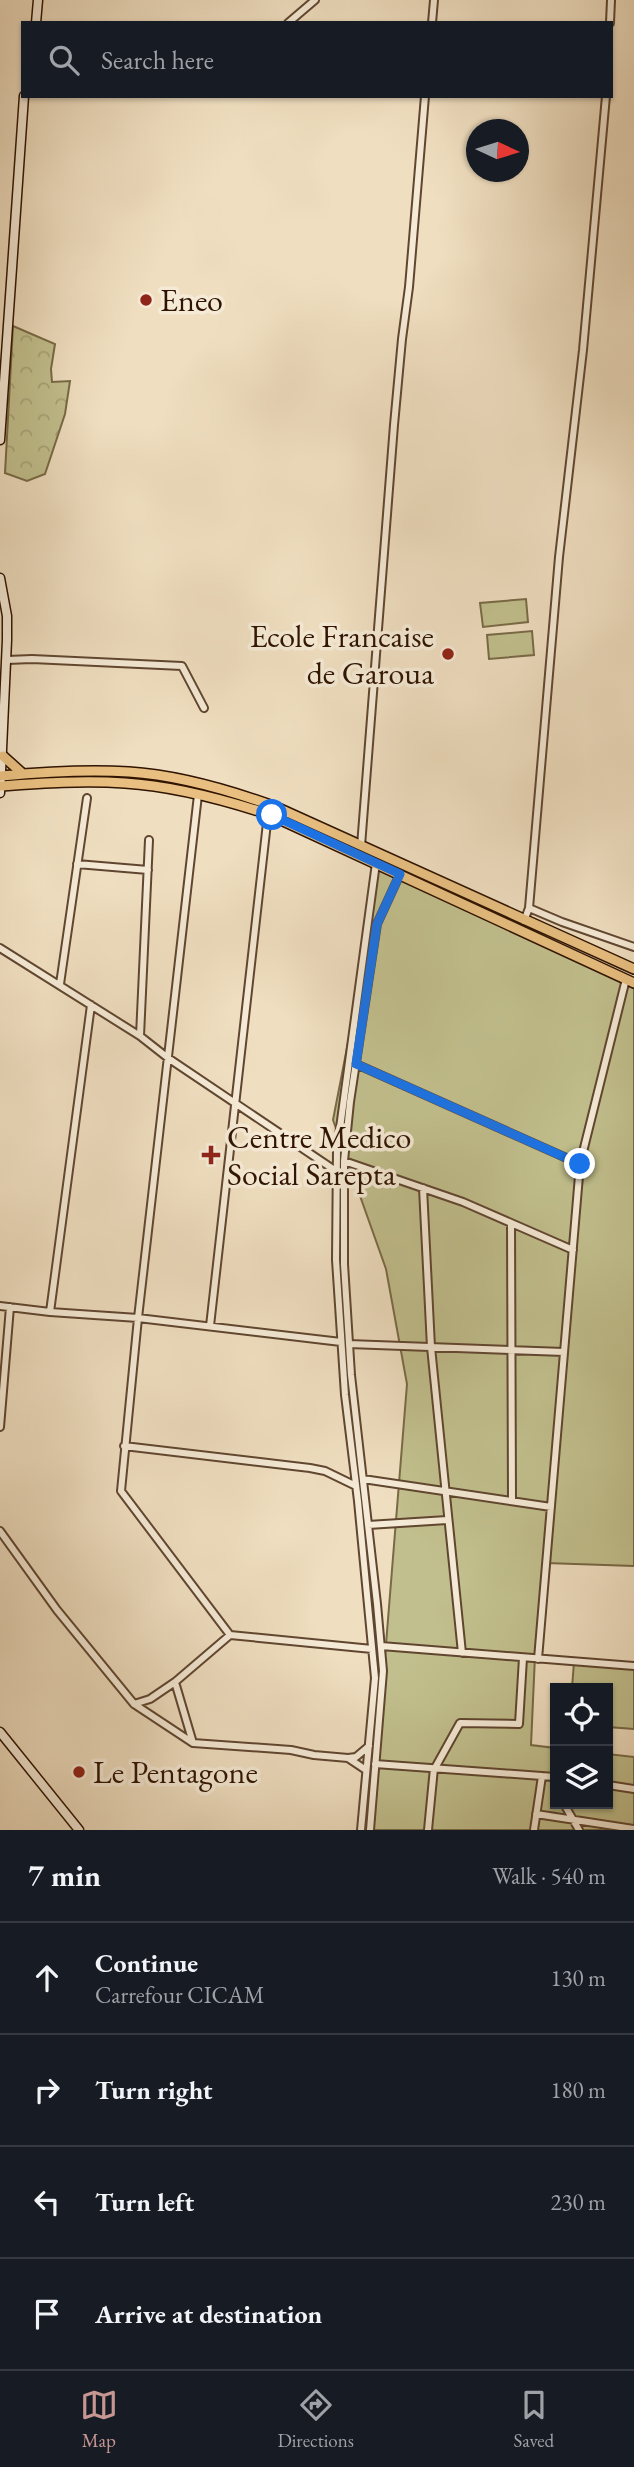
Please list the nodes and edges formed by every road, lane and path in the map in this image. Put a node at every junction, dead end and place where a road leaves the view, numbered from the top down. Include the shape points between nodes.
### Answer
1 (38, 0) edge
2 (315, 0) edge
3 (434, 0) edge
4 (611, 0) edge
5 (36, 21) edge
6 (290, 21) edge
7 (432, 21) edge
8 (610, 21) edge
9 (24, 98) edge
10 (425, 98) edge
11 (606, 98) edge
12 (0, 440) edge
13 (0, 578) edge
14 (7, 660) junction
15 (2, 693) edge
16 (204, 708) dead end
17 (1, 741) edge
18 (3, 756) junction
19 (23, 774) junction
20 (1, 783) edge
21 (198, 795) junction
22 (87, 797) dead end
23 (268, 814) junction
24 (149, 840) dead end
25 (361, 846) junction
26 (376, 863) junction
27 (77, 864) junction
28 (148, 870) junction
29 (400, 874) junction
30 (529, 908) junction
31 (524, 921) junction
32 (634, 947) edge
33 (0, 948) edge
34 (634, 969) edge
35 (630, 981) edge
36 (60, 984) junction
37 (91, 1004) junction
38 (140, 1036) junction
39 (168, 1058) junction
40 (356, 1064) junction
41 (234, 1102) junction
42 (344, 1161) junction
43 (580, 1164) junction
44 (336, 1171) junction
45 (423, 1188) junction
46 (512, 1223) junction
47 (573, 1250) junction
48 (0, 1306) edge
49 (10, 1307) junction
50 (50, 1312) junction
51 (138, 1318) junction
52 (210, 1326) junction
53 (345, 1343) junction
54 (430, 1347) junction
55 (511, 1349) junction
56 (564, 1352) junction
57 (0, 1427) edge
58 (124, 1446) junction
59 (363, 1479) junction
60 (356, 1486) junction
61 (444, 1492) junction
62 (512, 1501) junction
63 (551, 1507) junction
64 (447, 1520) junction
65 (368, 1525) junction
66 (0, 1531) edge
67 (230, 1635) junction
68 (380, 1646) junction
69 (372, 1649) junction
70 (462, 1653) junction
71 (523, 1658) junction
72 (538, 1659) junction
73 (634, 1667) edge
74 (175, 1682) junction
75 (134, 1704) junction
76 (0, 1732) edge
77 (193, 1742) junction
78 (369, 1746) junction
79 (348, 1758) junction
80 (375, 1764) junction
81 (434, 1768) junction
82 (366, 1770) junction
83 (542, 1776) junction
84 (550, 1777) edge
85 (613, 1786) edge
86 (634, 1789) edge
87 (566, 1809) edge
88 (536, 1814) junction
89 (572, 1820) junction
90 (634, 1829) edge
91 (79, 1830) edge
92 (360, 1830) edge
93 (370, 1830) edge
94 (428, 1830) edge
95 (534, 1830) edge
96 (579, 1830) edge

1 - 5 street
2 - 6 street
3 - 7 street
4 - 8 street
9 - 12 street
10 - 25 street
11 - 30 street
13 - 14 street via 7,616
14 - 15 street
14 - 16 street via 183,666
15 - 17 street
17 - 18 street
18 - 19 main road
18 - 20 street
19 - 20 main road
19 - 25 main road via 132,772 210,786 276,807
20 - 21 main road via 127,783
21 - 23 main road
21 - 39 street
22 - 27 street
23 - 26 main road
23 - 41 street
24 - 28 street
25 - 31 main road
26 - 29 main road
26 - 44 street
27 - 28 street
27 - 36 street
28 - 38 street
29 - 35 main road
29 - 40 street via 377,924
30 - 31 street
30 - 32 street
31 - 34 main road
33 - 36 street
35 - 43 street
36 - 37 street
37 - 38 street
37 - 50 street
38 - 39 street
39 - 41 street
39 - 51 street
40 - 42 street
40 - 43 street
41 - 44 street
41 - 52 street
42 - 45 street
42 - 53 street
43 - 47 street
44 - 53 street via 336,1260
45 - 46 street
45 - 54 street
46 - 47 street
46 - 55 street
47 - 56 street
48 - 49 street
49 - 50 street
49 - 57 street
50 - 51 street
51 - 52 street
51 - 58 street
52 - 53 street
53 - 54 street
53 - 59 street
53 - 60 street via 345,1395
54 - 55 street
54 - 61 street
55 - 56 street
55 - 62 street
56 - 63 street
58 - 60 street via 310,1468
58 - 67 street via 121,1492
59 - 61 street
59 - 65 street
60 - 69 street
61 - 62 street
61 - 64 street
62 - 63 street
63 - 72 street
64 - 65 street
64 - 70 street
65 - 68 street
66 - 75 street
67 - 69 street
67 - 74 street
68 - 70 street
68 - 80 street via 383,1671
69 - 78 street via 375,1678
70 - 71 street
71 - 72 street
71 - 81 street via 519,1724 460,1723
72 - 73 street
74 - 75 street
74 - 77 street
75 - 77 street
76 - 91 street
77 - 79 street
78 - 79 street
78 - 82 street
79 - 82 street
80 - 81 street
80 - 93 street
81 - 83 street
81 - 94 street
82 - 92 street
83 - 84 street
83 - 88 street
85 - 86 street
87 - 89 street
88 - 89 street
88 - 95 street
89 - 90 street
89 - 96 street

